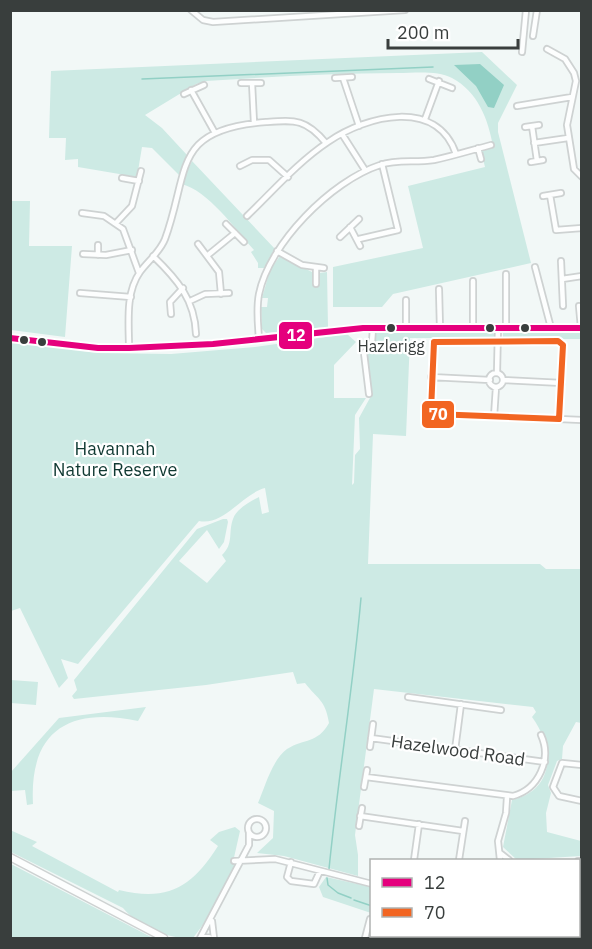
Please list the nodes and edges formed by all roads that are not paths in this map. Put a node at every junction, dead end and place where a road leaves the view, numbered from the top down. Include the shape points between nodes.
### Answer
1 (191, 10) edge
2 (405, 10) edge
3 (526, 10) edge
4 (537, 10) edge
5 (369, 12) edge
6 (335, 13) edge
7 (532, 33) dead end
8 (522, 44) junction
9 (531, 44) dead end
10 (547, 49) dead end
11 (522, 52) dead end
12 (352, 77) dead end
13 (334, 78) dead end
14 (343, 78) junction
15 (429, 79) dead end
16 (439, 81) junction
17 (579, 81) edge
18 (241, 83) dead end
19 (252, 83) junction
20 (261, 83) dead end
21 (204, 85) dead end
22 (452, 88) dead end
23 (191, 90) junction
24 (184, 94) dead end
25 (572, 97) junction
26 (520, 103) dead end
27 (425, 119) junction
28 (254, 123) junction
29 (539, 125) dead end
30 (358, 126) junction
31 (532, 126) junction
32 (525, 127) dead end
33 (215, 133) junction
34 (342, 134) junction
35 (568, 138) junction
36 (326, 143) junction
37 (534, 143) junction
38 (491, 145) dead end
39 (478, 148) junction
40 (456, 154) junction
41 (481, 159) dead end
42 (252, 160) junction
43 (543, 160) dead end
44 (382, 164) junction
45 (240, 166) dead end
46 (254, 167) dead end
47 (365, 170) junction
48 (141, 171) dead end
49 (288, 177) junction
50 (582, 177) edge
51 (122, 178) dead end
52 (140, 181) junction
53 (561, 193) dead end
54 (550, 195) junction
55 (543, 196) dead end
56 (82, 213) dead end
57 (246, 216) dead end
58 (359, 219) dead end
59 (116, 223) junction
60 (226, 224) dead end
61 (350, 227) junction
62 (582, 228) edge
63 (556, 230) junction
64 (235, 233) junction
65 (552, 236) dead end
66 (340, 237) dead end
67 (359, 238) junction
68 (244, 242) dead end
69 (198, 244) dead end
70 (98, 245) dead end
71 (360, 246) dead end
72 (132, 250) junction
73 (277, 251) junction
74 (83, 254) dead end
75 (98, 255) junction
76 (208, 255) junction
77 (153, 256) junction
78 (561, 261) dead end
79 (535, 267) dead end
80 (316, 268) junction
81 (324, 268) dead end
82 (139, 273) junction
83 (506, 274) dead end
84 (582, 276) edge
85 (562, 279) junction
86 (473, 281) dead end
87 (316, 284) dead end
88 (183, 288) junction
89 (439, 290) dead end
90 (80, 293) dead end
91 (229, 293) dead end
92 (221, 294) junction
93 (130, 297) junction
94 (405, 300) dead end
95 (190, 301) junction
96 (563, 306) dead end
97 (579, 306) dead end
98 (171, 314) dead end
99 (373, 328) junction
100 (406, 328) junction
101 (440, 328) junction
102 (473, 328) junction
103 (498, 328) junction
104 (551, 328) junction
105 (581, 328) edge
106 (506, 329) junction
107 (196, 333) dead end
108 (10, 338) edge
109 (259, 339) junction
110 (498, 341) junction
111 (129, 348) junction
112 (496, 373) junction
113 (431, 377) junction
114 (489, 380) junction
115 (503, 380) junction
116 (562, 383) junction
117 (496, 387) junction
118 (369, 394) dead end
119 (495, 417) junction
120 (560, 418) junction
121 (582, 420) edge
122 (408, 697) dead end
123 (461, 704) junction
124 (501, 710) dead end
125 (373, 724) dead end
126 (541, 735) dead end
127 (371, 738) junction
128 (370, 747) dead end
129 (455, 750) junction
130 (545, 762) junction
131 (582, 765) edge
132 (367, 770) dead end
133 (366, 777) junction
134 (364, 787) dead end
135 (507, 797) junction
136 (582, 801) edge
137 (362, 808) dead end
138 (360, 816) junction
139 (465, 821) dead end
140 (419, 824) junction
141 (359, 826) dead end
142 (464, 831) junction
143 (249, 833) junction
144 (259, 837) junction
145 (249, 844) junction
146 (500, 853) junction
147 (10, 859) edge
148 (414, 859) edge
149 (459, 859) edge
150 (501, 859) edge
151 (507, 859) edge
152 (241, 860) junction
153 (234, 861) dead end
154 (291, 862) junction
155 (320, 871) junction
156 (370, 884) edge
157 (212, 918) junction
158 (369, 918) edge
159 (164, 939) edge
160 (201, 939) edge
161 (209, 939) edge
162 (214, 939) edge
163 (365, 939) edge

1 - 6 street via 203,20 213,22
2 - 5 street
3 - 8 street
4 - 7 street
5 - 6 street
8 - 9 street
8 - 11 street
10 - 17 street via 571,66
12 - 14 street
13 - 14 street
14 - 30 street
15 - 16 street
16 - 22 street
16 - 27 street
17 - 25 street
18 - 19 street
19 - 20 street
19 - 28 street
21 - 23 street
23 - 24 street
23 - 33 street
25 - 26 street
25 - 35 street
27 - 30 street via 399,117
27 - 40 street via 445,131
28 - 33 street
28 - 36 street via 302,121
29 - 31 street
30 - 34 street
31 - 32 street
31 - 37 street
33 - 77 street via 184,165 164,242
34 - 36 street
34 - 47 street
35 - 37 street
35 - 50 street via 574,169
36 - 49 street
37 - 43 street via 534,161
38 - 39 street
39 - 40 street
39 - 41 street
40 - 44 street
42 - 45 street
42 - 46 street
42 - 49 street via 271,161
44 - 47 street
44 - 67 street via 398,230
47 - 73 street via 328,197
48 - 52 street
49 - 57 street
51 - 52 street
52 - 59 street via 132,206
53 - 54 street
54 - 55 street
54 - 63 street
56 - 59 street via 104,216
58 - 61 street
59 - 72 street
60 - 64 street
61 - 66 street
61 - 67 street
62 - 63 street
63 - 65 street
64 - 68 street
64 - 76 street
67 - 71 street
69 - 76 street
70 - 75 street
72 - 75 street
72 - 82 street
73 - 80 street
73 - 109 street via 259,292
74 - 75 street
76 - 92 street via 219,272
77 - 82 street
77 - 88 street
78 - 85 street
79 - 104 street
80 - 81 street
80 - 87 street
82 - 93 street
83 - 106 street
84 - 85 street
85 - 96 street
86 - 102 street
88 - 95 street
88 - 98 street via 170,302
89 - 101 street
90 - 93 street
91 - 92 street
92 - 95 street via 205,294
93 - 111 street
94 - 100 street
95 - 107 street
97 - 105 street
99 - 100 street
99 - 109 street
99 - 118 street via 372,342 364,353
100 - 101 street
101 - 102 street
102 - 103 street
103 - 106 street
103 - 110 street
104 - 105 street
104 - 106 street
108 - 111 street
109 - 111 street
110 - 112 street
110 - 113 street via 436,341
110 - 116 street via 561,342
112 - 114 street
112 - 115 street
113 - 114 street
113 - 119 street via 434,414
114 - 117 street
115 - 116 street
115 - 117 street
116 - 120 street
117 - 119 street
119 - 120 street
120 - 121 street
122 - 123 street
123 - 124 street
123 - 129 street
125 - 127 street
126 - 130 street
127 - 128 street
127 - 129 street, Hazelwood Road
129 - 130 street, Hazelwood Road
130 - 135 street via 528,790
131 - 136 street via 562,763 553,787 559,796
132 - 133 street
133 - 134 street
133 - 135 street
135 - 146 street via 498,841
137 - 138 street
138 - 140 street
138 - 141 street
139 - 142 street
140 - 142 street
140 - 148 street
142 - 149 street
143 - 144 street
143 - 144 street via 250,822 261,820 266,828
143 - 145 street
144 - 145 street
145 - 152 street
146 - 150 street
146 - 151 street
147 - 159 street
152 - 153 street
152 - 154 street
152 - 157 street
154 - 155 street
154 - 155 street via 287,877 291,880 314,885
155 - 156 street
157 - 160 street
157 - 162 street
158 - 163 street
160 - 161 street

